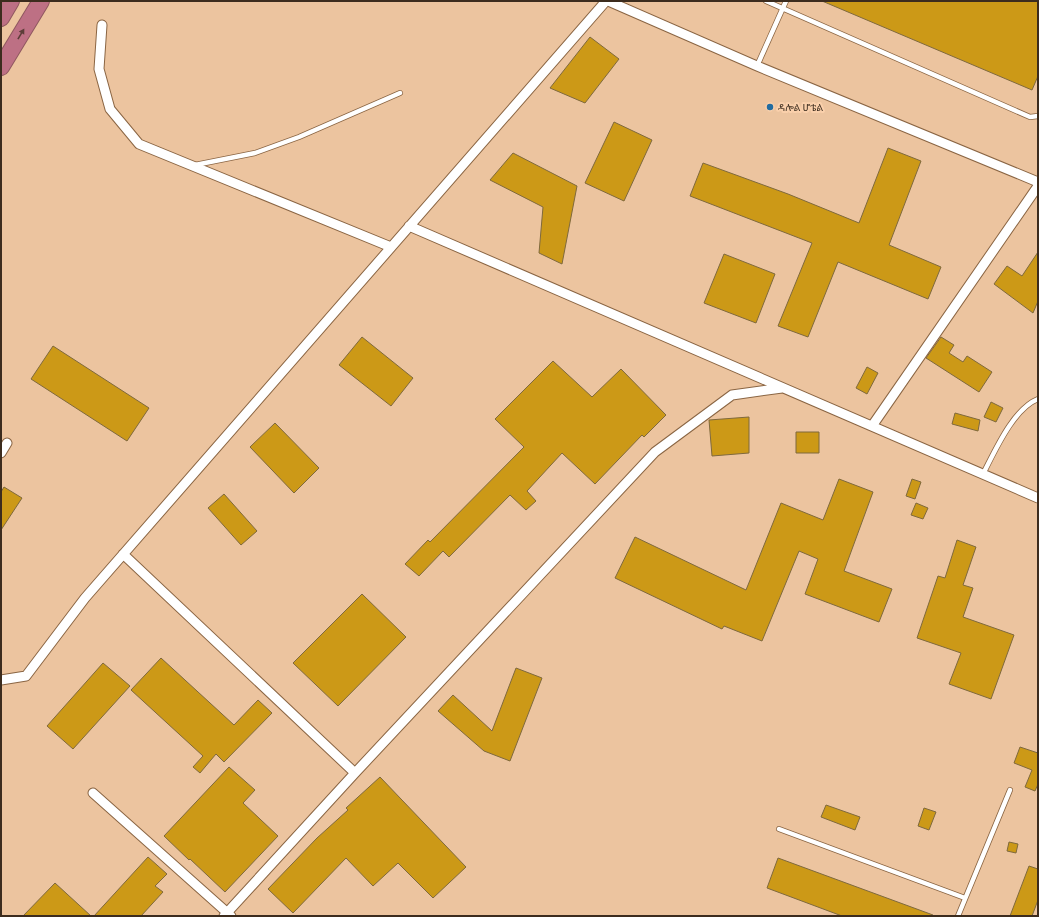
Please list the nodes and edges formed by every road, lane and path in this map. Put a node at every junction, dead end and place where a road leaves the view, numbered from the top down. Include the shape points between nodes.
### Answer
1 (11, 1) edge
2 (41, 1) edge
3 (607, 1) edge
4 (766, 1) edge
5 (786, 1) edge
6 (782, 8) junction
7 (1, 18) edge
8 (102, 25) dead end
9 (757, 66) junction
10 (1, 67) edge
11 (400, 93) dead end
12 (1038, 116) edge
13 (189, 166) junction
14 (1038, 182) edge
15 (1038, 186) edge
16 (409, 226) junction
17 (391, 247) junction
18 (782, 388) junction
19 (1038, 399) edge
20 (872, 426) junction
21 (7, 443) dead end
22 (1, 453) edge
23 (983, 474) junction
24 (1038, 498) edge
25 (123, 554) junction
26 (1, 680) edge
27 (355, 773) junction
28 (1010, 790) dead end
29 (93, 793) dead end
30 (779, 829) dead end
31 (965, 898) junction
32 (227, 915) edge
33 (958, 916) edge

1 - 7 highway
10 -> 2 highway
3 - 9 street
3 - 16 street
4 - 6 lane
5 - 6 lane
6 - 9 lane
6 - 12 lane via 1030,117
8 - 13 street via 99,69 110,109 139,144
9 - 14 street
11 - 13 lane via 299,137 255,153
13 - 17 street
15 - 20 street
16 - 17 street
16 - 18 street
17 - 25 street
18 - 20 street
18 - 27 street via 732,395 655,452
19 - 23 lane via 1030,402 1013,420
20 - 23 street
21 - 22 street
23 - 24 street
25 - 26 street via 85,598 26,676
25 - 27 street
27 - 32 street
28 - 31 lane
29 - 32 street
30 - 31 lane
31 - 33 lane

